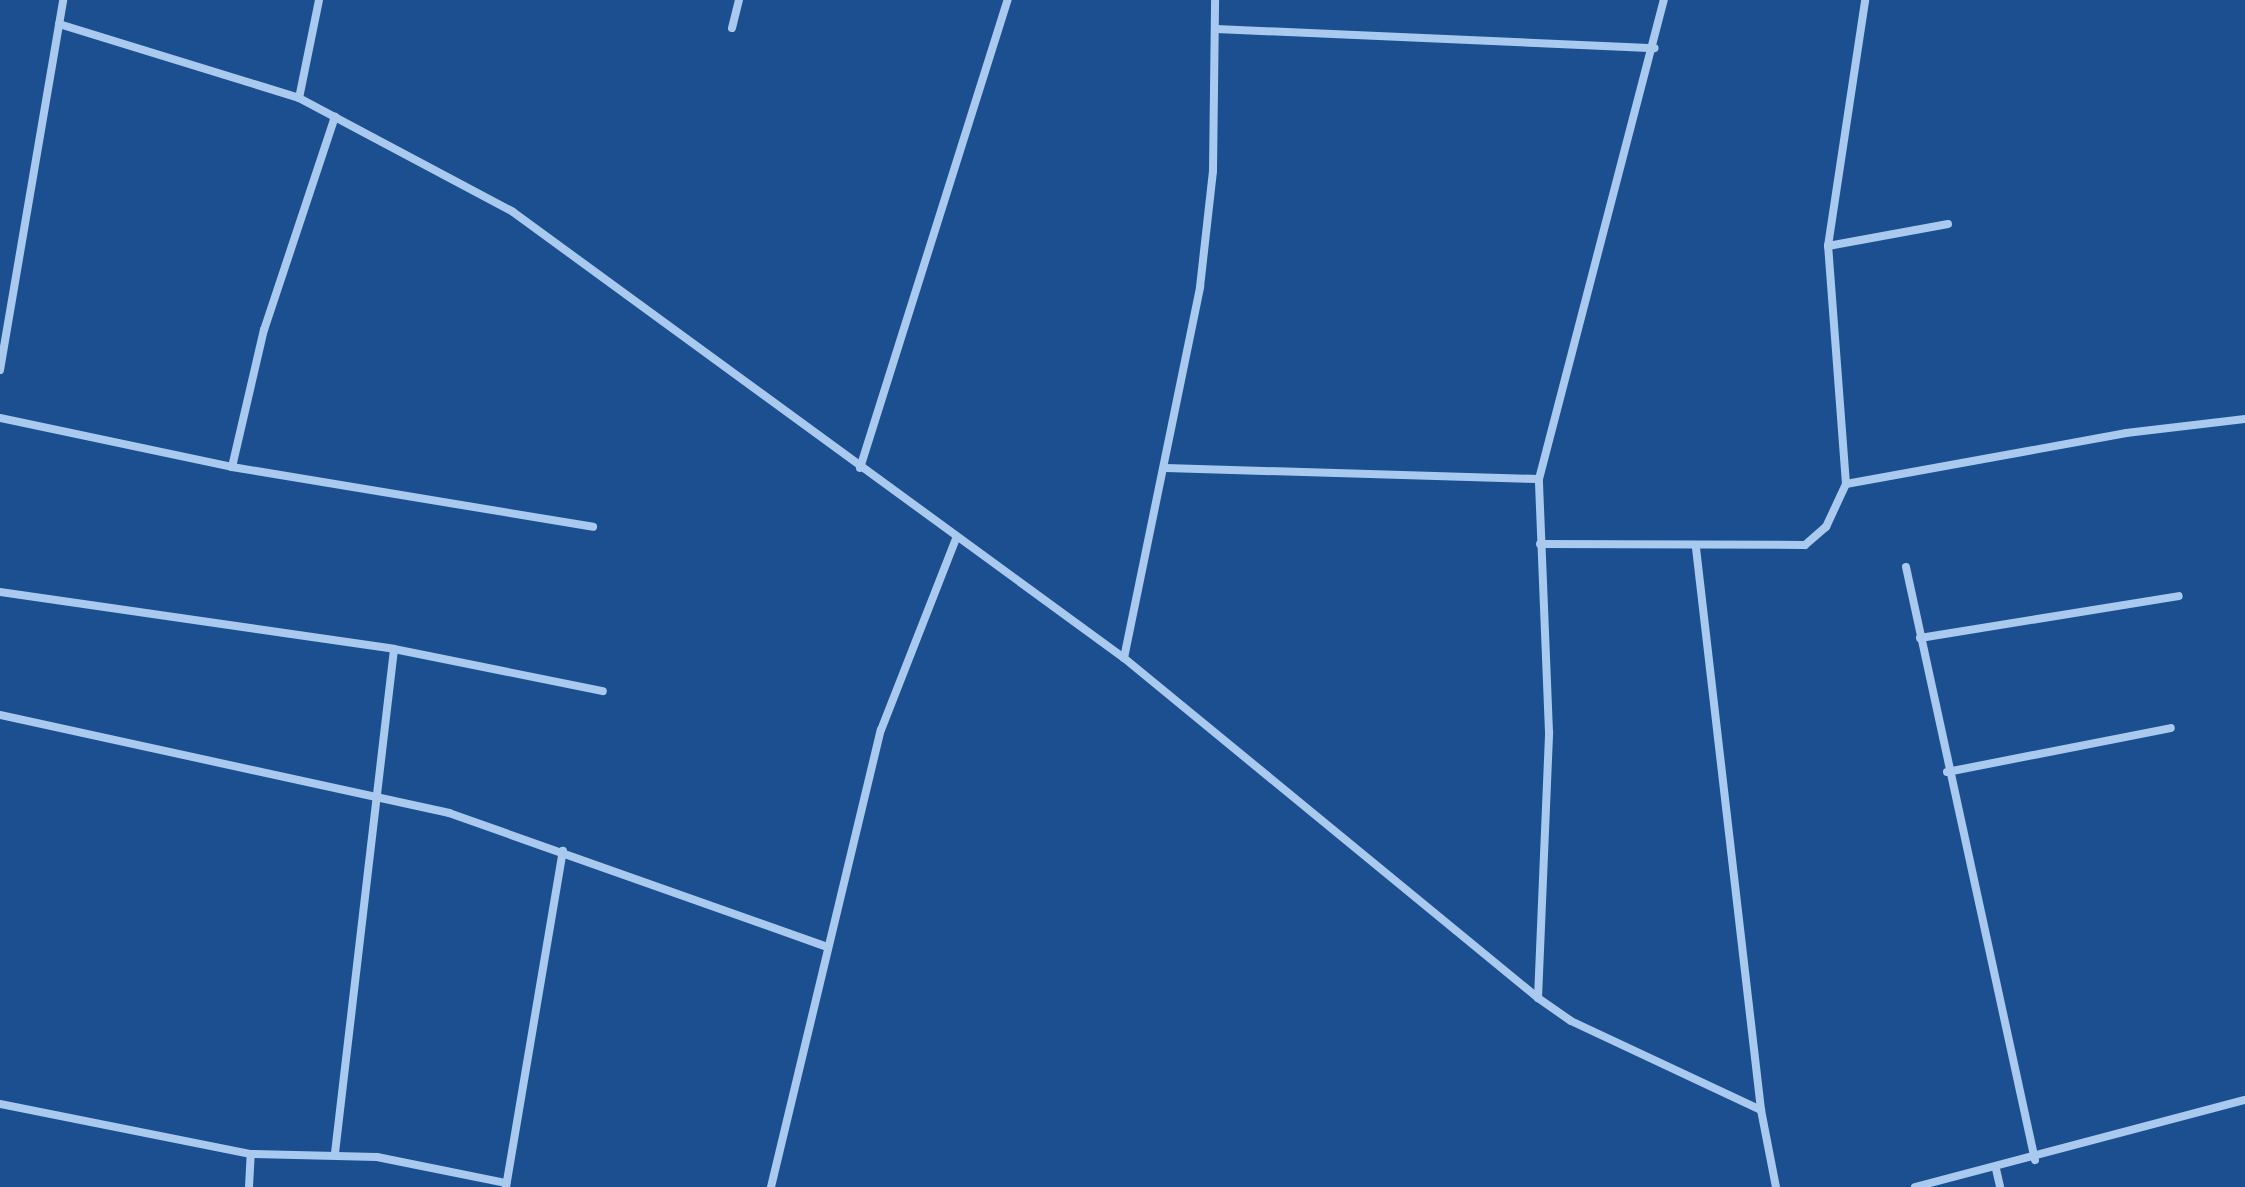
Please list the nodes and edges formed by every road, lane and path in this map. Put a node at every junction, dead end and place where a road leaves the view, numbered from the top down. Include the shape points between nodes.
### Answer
1 (63, 0) edge
2 (319, 0) edge
3 (739, 0) edge
4 (1008, 0) edge
5 (1215, 0) edge
6 (1664, 0) edge
7 (1865, 0) edge
8 (59, 24) junction
9 (732, 28) dead end
10 (1216, 29) junction
11 (1655, 48) junction
12 (299, 98) junction
13 (335, 117) junction
14 (1948, 224) dead end
15 (1828, 246) junction
16 (0, 370) edge
17 (0, 418) edge
18 (2245, 419) edge
19 (232, 467) junction
20 (860, 468) junction
21 (1166, 468) junction
22 (1539, 479) junction
23 (1846, 484) junction
24 (593, 527) dead end
25 (956, 539) junction
26 (1540, 544) junction
27 (1696, 548) junction
28 (1906, 567) dead end
29 (0, 592) edge
30 (2179, 596) dead end
31 (1920, 638) junction
32 (394, 649) junction
33 (1124, 658) junction
34 (603, 691) dead end
35 (0, 715) edge
36 (2171, 728) dead end
37 (1947, 772) junction
38 (377, 795) junction
39 (563, 851) junction
40 (824, 946) junction
41 (1538, 998) junction
42 (2245, 1100) edge
43 (0, 1104) edge
44 (1761, 1110) junction
45 (335, 1153) junction
46 (251, 1154) junction
47 (2035, 1160) junction
48 (1996, 1169) junction
49 (506, 1185) edge
50 (249, 1187) edge
51 (771, 1187) edge
52 (1776, 1187) edge
53 (1915, 1187) edge
54 (2000, 1187) edge

1 - 8 street
2 - 12 street
3 - 9 street
4 - 20 street
5 - 10 street
6 - 11 street
7 - 15 street
8 - 12 street
8 - 16 street
10 - 11 street
10 - 21 street via 1213,171 1200,287
11 - 22 street
12 - 13 street
13 - 19 street via 264,330
13 - 20 street via 513,212
14 - 15 street
15 - 23 street
17 - 19 street
18 - 23 street via 2126,433
19 - 24 street
20 - 25 street
21 - 22 street
21 - 33 street
22 - 26 street
23 - 27 street via 1826,527 1805,545
25 - 33 street
25 - 40 street via 881,730
26 - 27 street
26 - 41 street via 1549,732
27 - 44 street
28 - 31 street
29 - 32 street
30 - 31 street
31 - 37 street
32 - 34 street
32 - 38 street
33 - 41 street
35 - 38 street
36 - 37 street
37 - 47 street
38 - 39 street
38 - 45 street
39 - 40 street
39 - 49 street
40 - 51 street
41 - 44 street via 1571,1021
42 - 47 street
43 - 46 street
44 - 52 street
45 - 46 street
45 - 49 street
46 - 50 street
47 - 48 street
48 - 53 street
48 - 54 street

